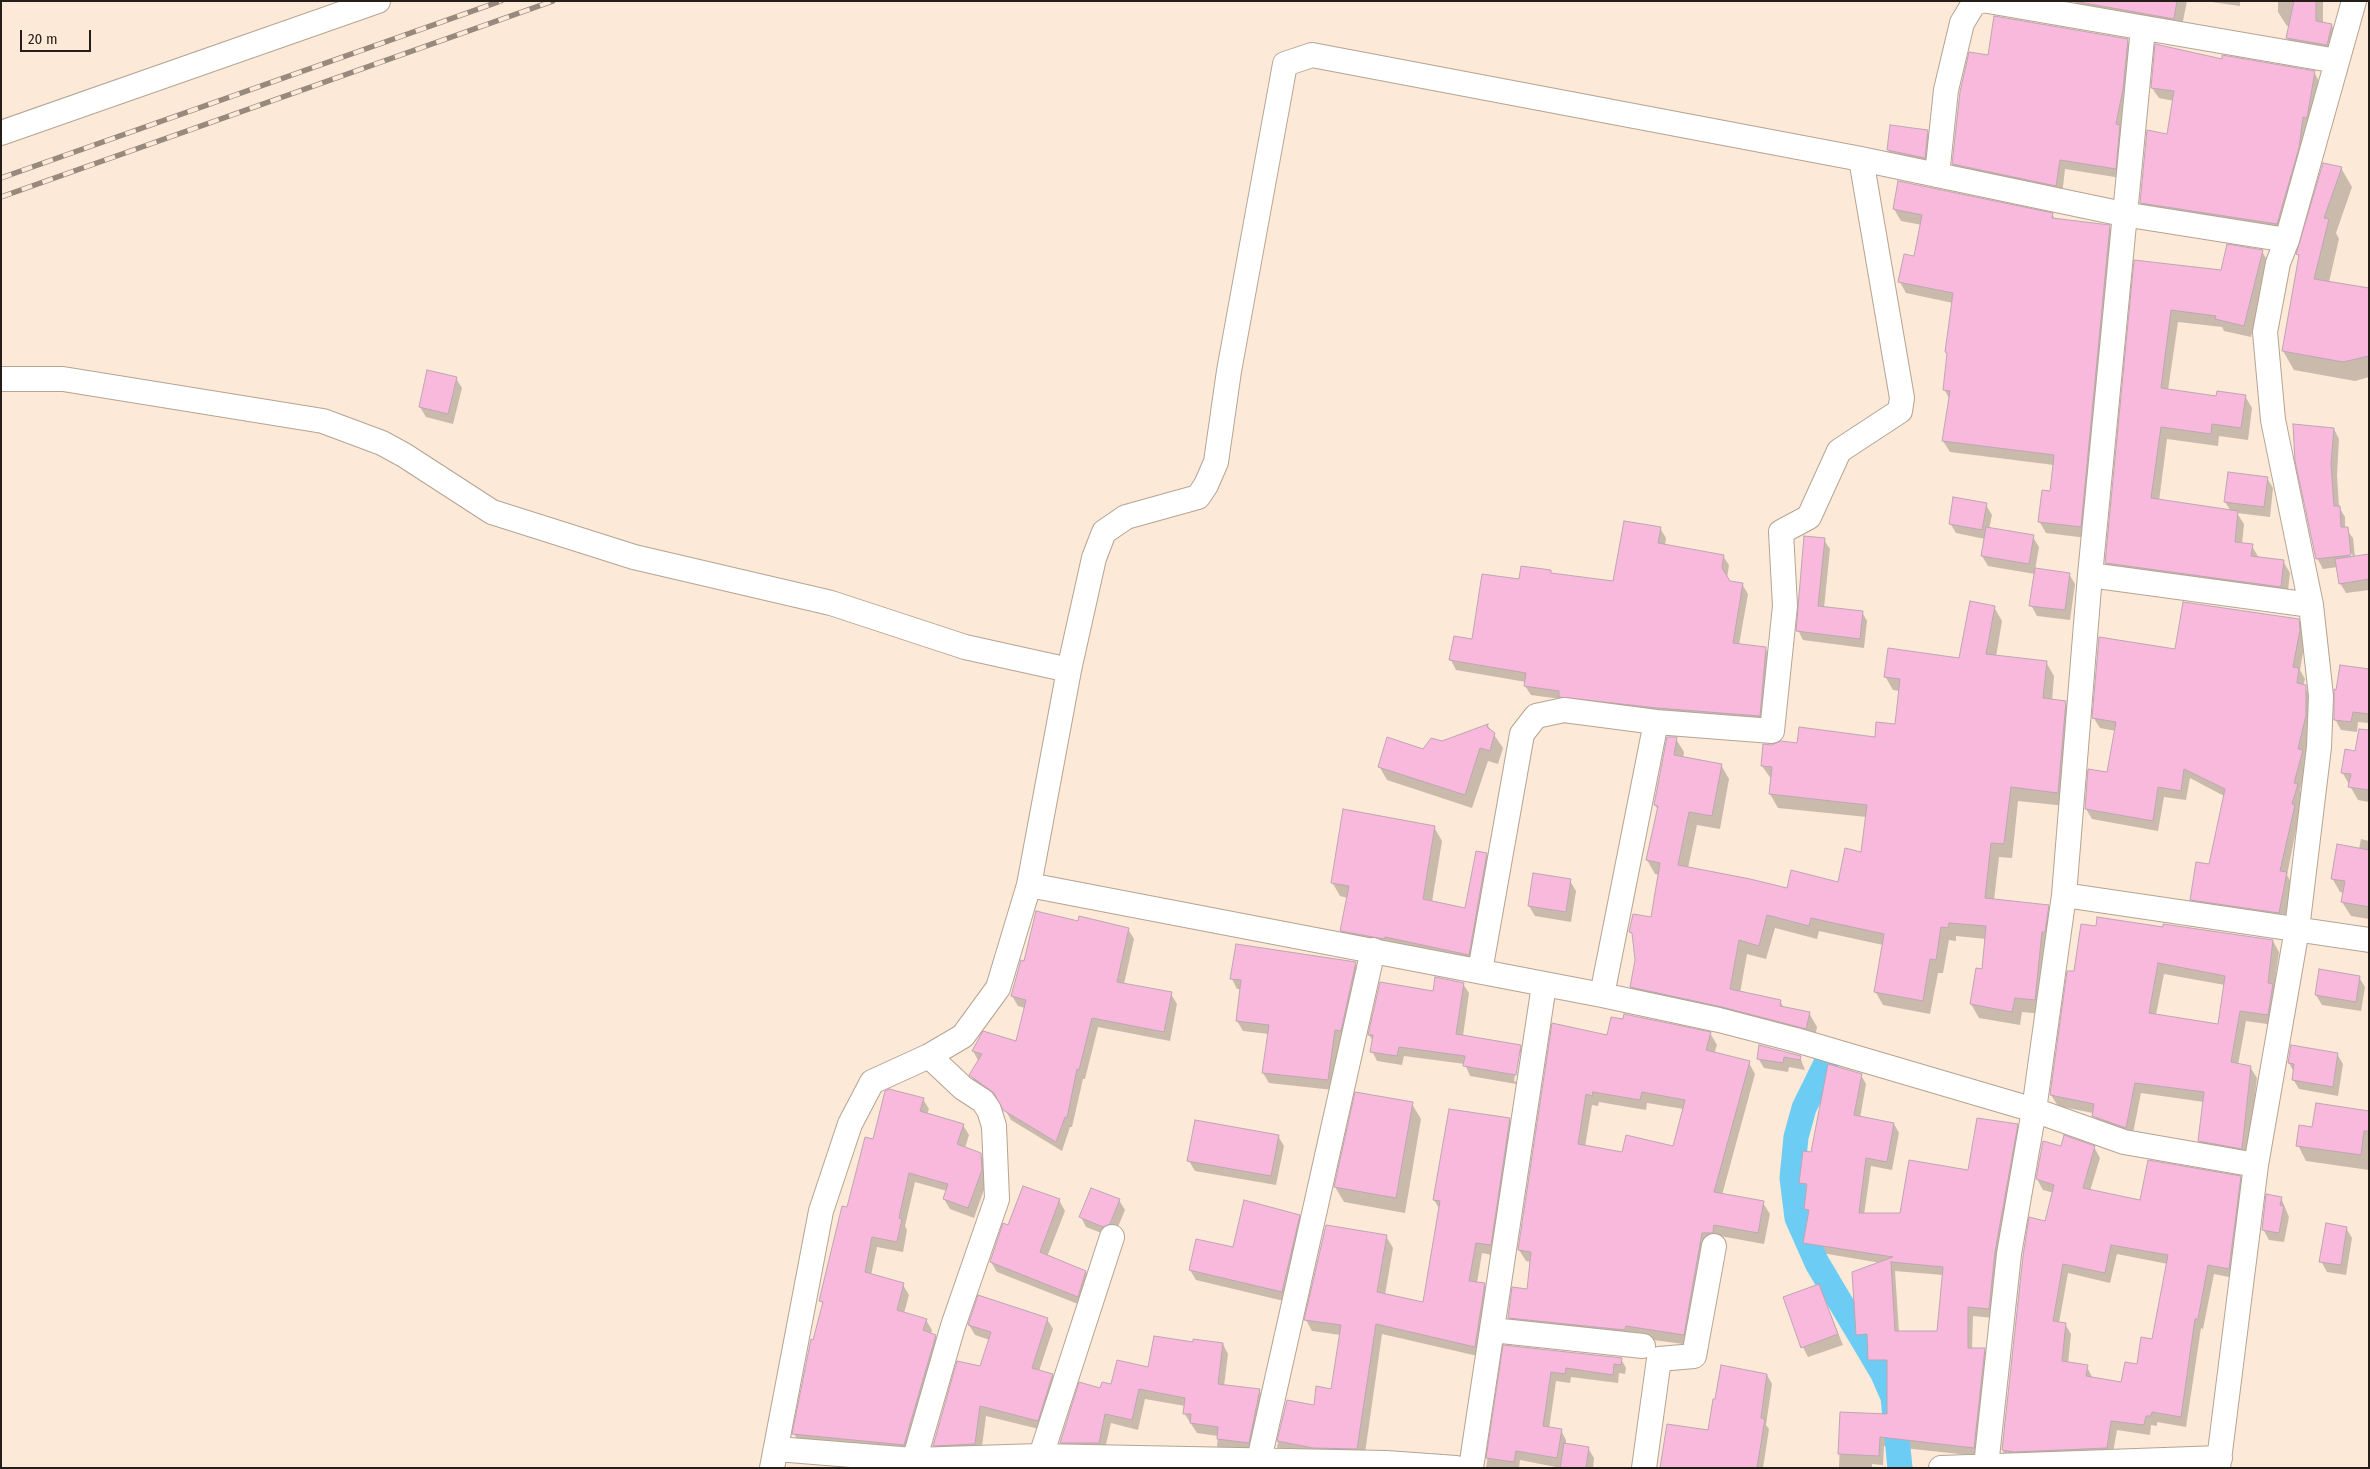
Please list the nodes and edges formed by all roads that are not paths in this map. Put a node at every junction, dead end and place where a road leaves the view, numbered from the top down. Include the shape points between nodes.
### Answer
1 (378, 1) edge
2 (1982, 1) edge
3 (1988, 1) edge
4 (2354, 1) edge
5 (2143, 28) junction
6 (2337, 61) junction
7 (1, 133) edge
8 (1861, 159) junction
9 (1937, 175) junction
10 (2123, 214) junction
11 (2287, 240) junction
12 (1, 379) edge
13 (2090, 575) junction
14 (2311, 605) junction
15 (1069, 670) junction
16 (1656, 722) junction
17 (1029, 885) junction
18 (2064, 895) junction
19 (2297, 928) junction
20 (2369, 940) edge
21 (1373, 950) junction
22 (1480, 971) junction
23 (1544, 985) junction
24 (1602, 995) junction
25 (929, 1056) junction
26 (2034, 1110) junction
27 (2256, 1165) junction
28 (1112, 1237) dead end
29 (1714, 1246) dead end
30 (1492, 1330) junction
31 (1643, 1346) dead end
32 (775, 1458) edge
33 (1038, 1462) edge
34 (1253, 1463) edge
35 (2219, 1463) edge
36 (913, 1464) edge
37 (1398, 1466) edge
38 (1986, 1466) junction
39 (1456, 1468) edge
40 (1471, 1468) edge
41 (1644, 1468) edge
42 (1941, 1468) edge

1 - 7 street
2 - 9 street via 1974,3 1962,23 1946,90
3 - 5 street
4 - 6 street
5 - 6 street
5 - 10 street
6 - 11 street
8 - 9 street
8 - 15 street via 1312,55 1285,64 1229,371 1216,462 1198,497 1126,517 1104,532 1094,558
8 - 16 street via 1902,398 1900,411 1839,451 1809,517 1781,532 1785,606 1772,731
9 - 10 street
10 - 11 street
10 - 13 street
11 - 14 street via 2278,263 2265,332 2273,420
12 - 15 street via 63,379 323,421 404,455 492,512 634,557 831,603 965,647
13 - 14 street
13 - 18 street
14 - 19 street via 2321,696 2319,747
15 - 17 street
16 - 22 street via 1564,710 1536,716 1522,734
16 - 24 street
17 - 21 street
17 - 25 street via 998,988 963,1036
18 - 19 street
18 - 26 street
19 - 20 street
19 - 27 street
21 - 22 street
21 - 34 street
22 - 23 street
23 - 24 street
23 - 30 street
24 - 26 street via 1796,1040
25 - 32 street via 872,1082 850,1124 821,1211
25 - 36 street via 963,1088 983,1101 989,1110 994,1126 997,1199 953,1326
26 - 27 street via 2124,1142
26 - 38 street via 2009,1254
27 - 35 street
28 - 33 street
29 - 41 street via 1694,1356 1659,1359
30 - 31 street
30 - 40 street
32 - 36 street
33 - 34 street
33 - 36 street
34 - 37 street
35 - 38 street
37 - 39 street
38 - 42 street

